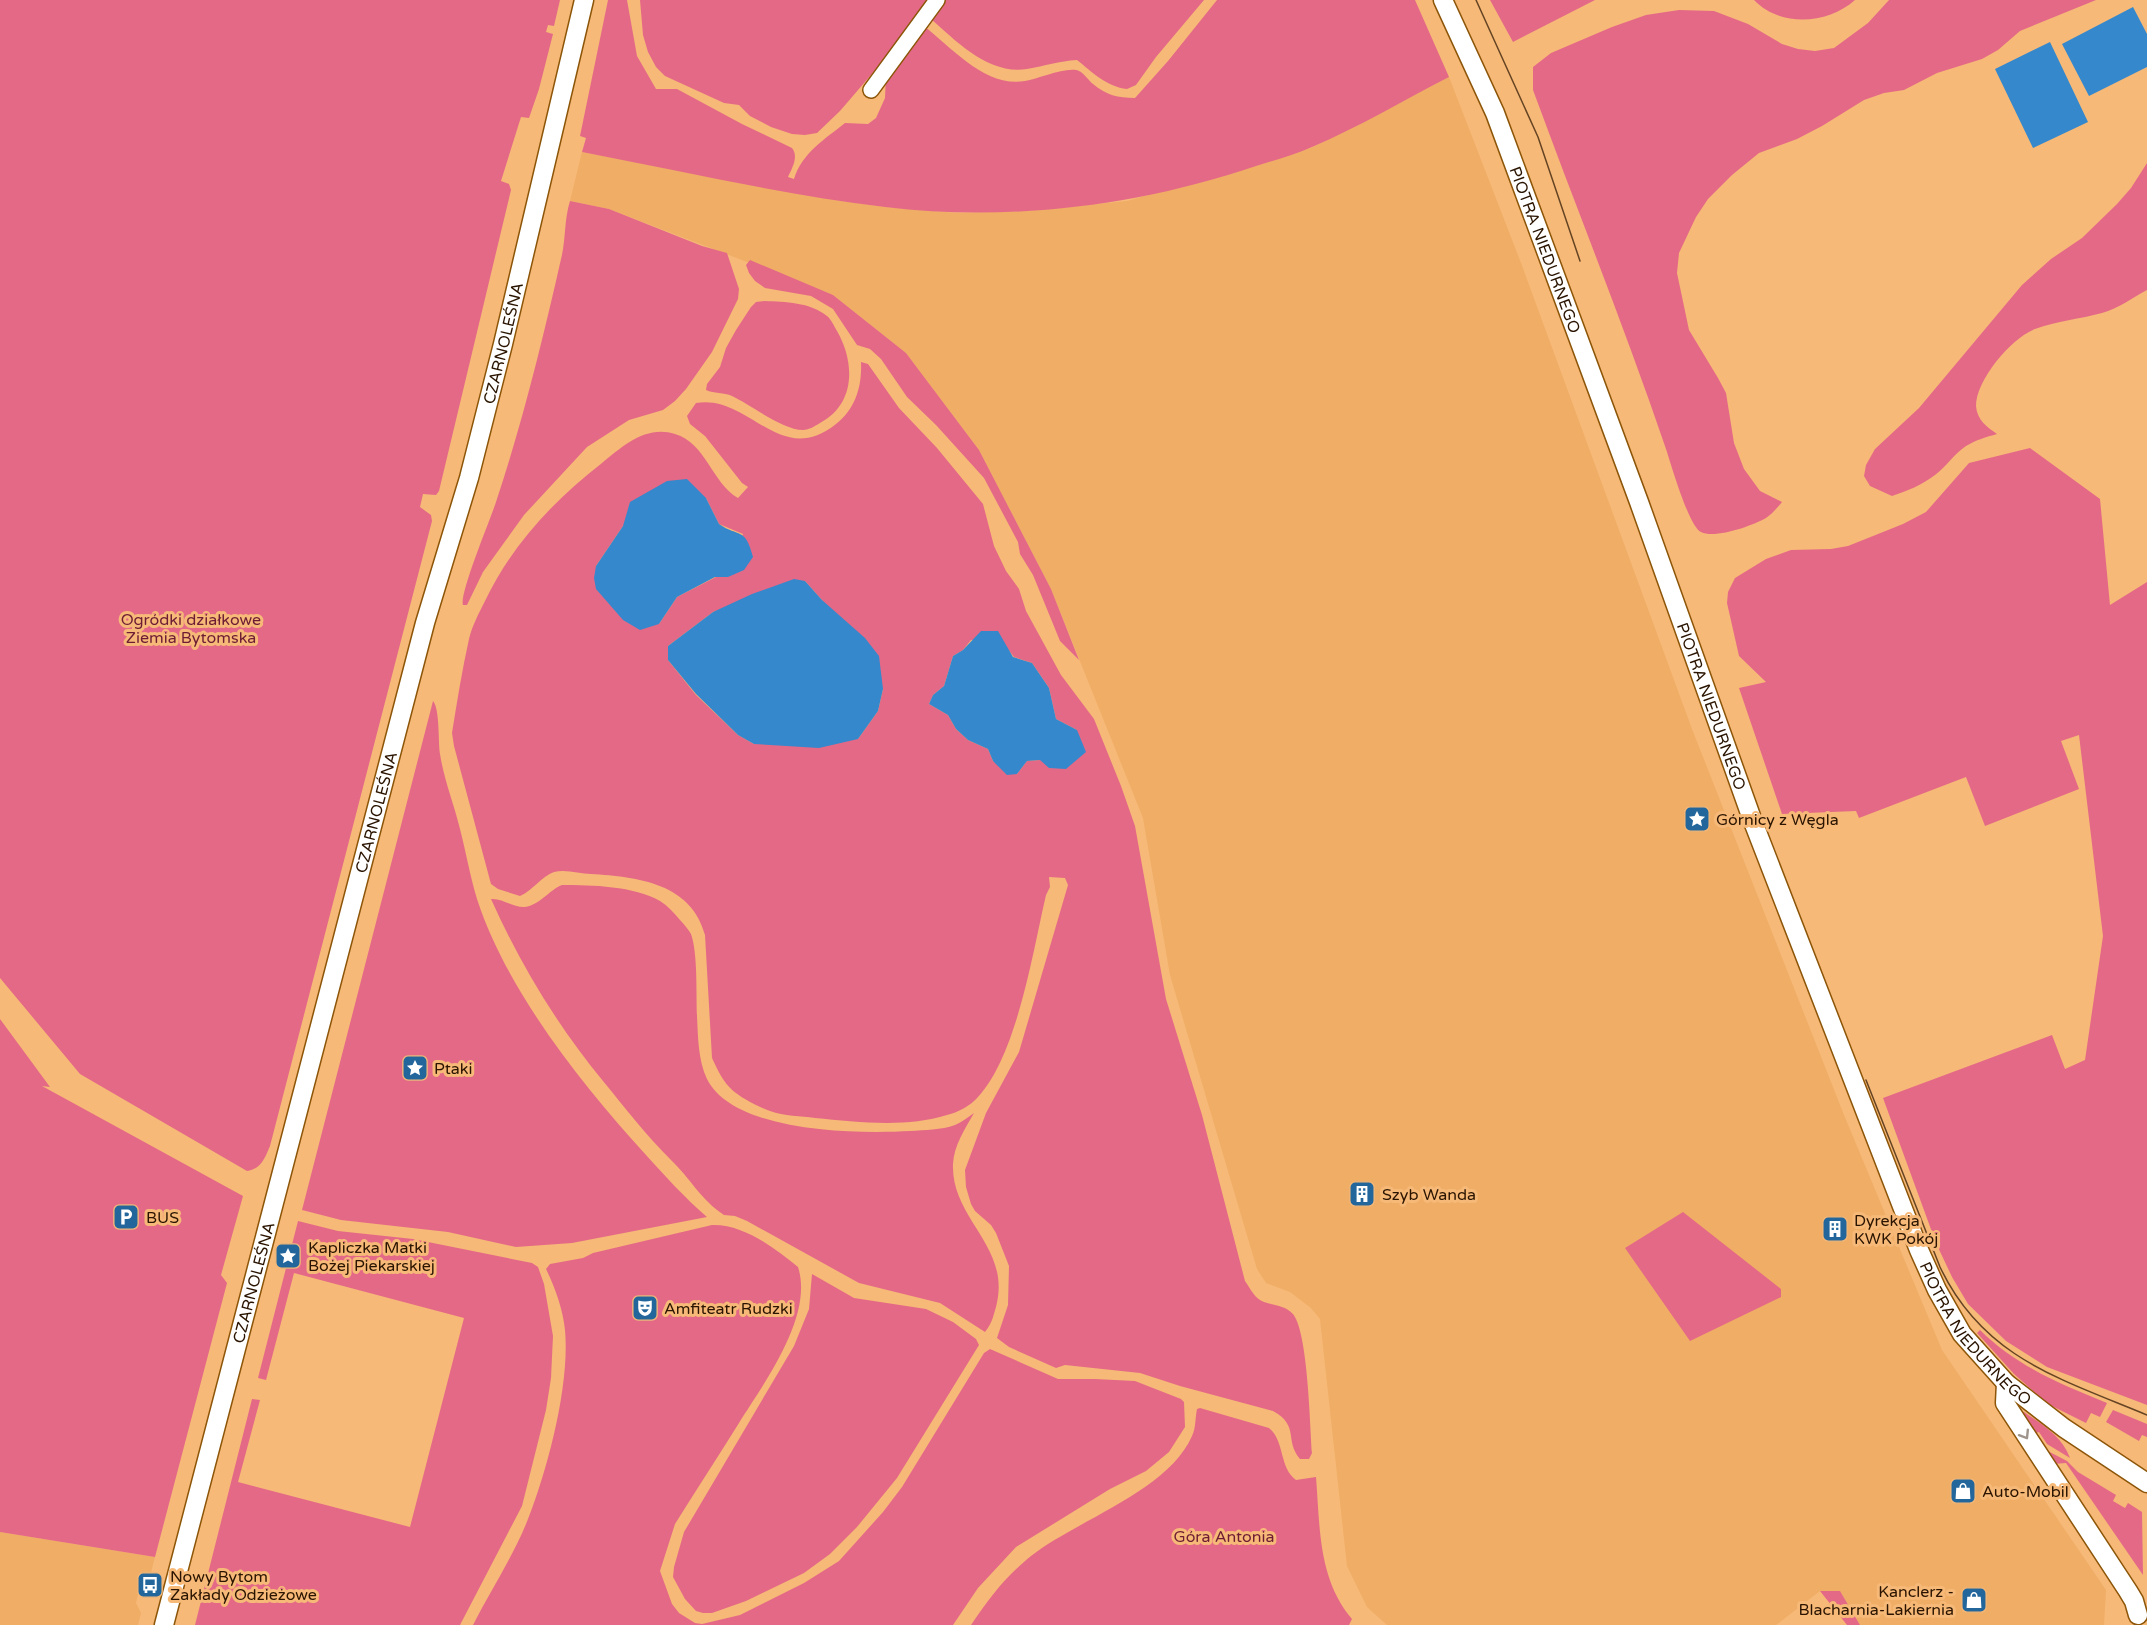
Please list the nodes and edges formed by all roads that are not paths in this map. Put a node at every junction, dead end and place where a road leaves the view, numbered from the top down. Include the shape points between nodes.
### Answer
1 (584, 0) edge
2 (937, 0) edge
3 (1443, 0) edge
4 (871, 90) dead end
5 (2006, 1383) junction
6 (2143, 1478) edge
7 (2139, 1617) edge
8 (164, 1625) edge

1 - 8 street, CZARNOLEŚNA via 469,478 419,645
2 - 4 street
3 - 5 street, PIOTRA NIEDURNEGO via 1495,113 1752,819 1919,1250 1962,1334
5 - 6 street, PIOTRA NIEDURNEGO via 2064,1428
5 -> 7 street via 2005,1403 2128,1591

